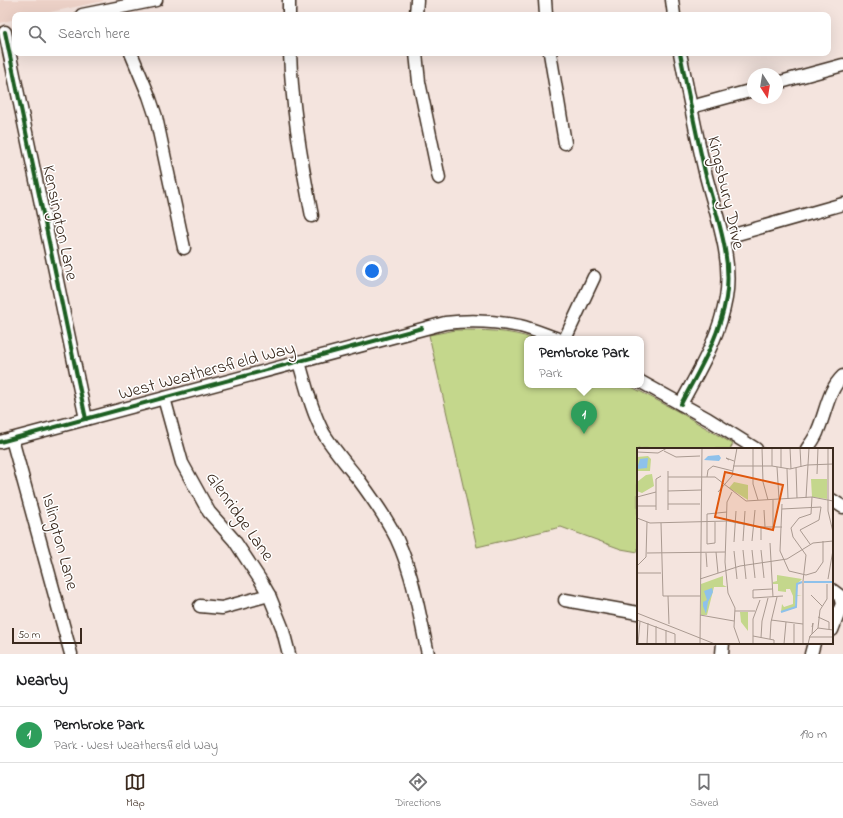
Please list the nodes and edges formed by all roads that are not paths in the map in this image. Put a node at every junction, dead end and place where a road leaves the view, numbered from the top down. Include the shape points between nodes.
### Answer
1 (156, 0) edge
2 (289, 0) edge
3 (417, 0) edge
4 (545, 0) edge
5 (672, 0) edge
6 (120, 11) edge
7 (289, 12) edge
8 (416, 12) edge
9 (546, 12) edge
10 (674, 12) edge
11 (6, 31) edge
12 (132, 56) edge
13 (290, 56) edge
14 (416, 56) edge
15 (550, 56) edge
16 (681, 56) edge
17 (843, 65) edge
18 (783, 81) edge
19 (747, 92) edge
20 (692, 107) junction
21 (565, 143) dead end
22 (439, 178) dead end
23 (843, 204) edge
24 (312, 216) dead end
25 (723, 238) junction
26 (184, 248) dead end
27 (594, 277) dead end
28 (549, 336) edge
29 (566, 336) edge
30 (299, 362) junction
31 (843, 376) edge
32 (644, 384) edge
33 (164, 398) junction
34 (681, 404) junction
35 (86, 419) junction
36 (12, 439) junction
37 (0, 442) edge
38 (754, 448) edge
39 (808, 448) edge
40 (833, 501) edge
41 (843, 507) edge
42 (833, 591) edge
43 (269, 595) junction
44 (565, 600) dead end
45 (200, 606) dead end
46 (637, 614) edge
47 (833, 627) edge
48 (723, 644) edge
49 (814, 644) edge
50 (71, 654) edge
51 (289, 654) edge
52 (428, 654) edge
53 (722, 654) edge
54 (811, 654) edge

1 - 6 street
2 - 7 street
3 - 8 street
4 - 9 street
5 - 10 street
11 - 35 street, Kensington Lane
12 - 26 street via 156,117
13 - 24 street via 296,123
14 - 22 street via 419,82
15 - 21 street
16 - 20 street, Kingsbury Drive
17 - 18 street
19 - 20 street
20 - 25 street, Kingsbury Drive via 705,172
23 - 25 street
25 - 34 street, Kingsbury Drive via 727,274 721,322
27 - 29 street
28 - 30 street, West Weathersfield Way via 520,326 460,321 422,328
30 - 33 street, West Weathersfield Way
30 - 52 street via 324,433 391,529 402,551
31 - 39 street via 836,384 818,431
32 - 34 street
33 - 35 street, West Weathersfield Way
33 - 43 street, Glenridge Lane via 182,463 209,512 234,540
34 - 38 street
35 - 36 street, West Weathersfield Way
36 - 37 street, West Weathersfield Way
36 - 50 street, Islington Lane
40 - 41 street
42 - 47 street via 840,596 842,604
43 - 45 street via 222,608
43 - 51 street, Glenridge Lane via 282,626
44 - 46 street
48 - 53 street
49 - 54 street

